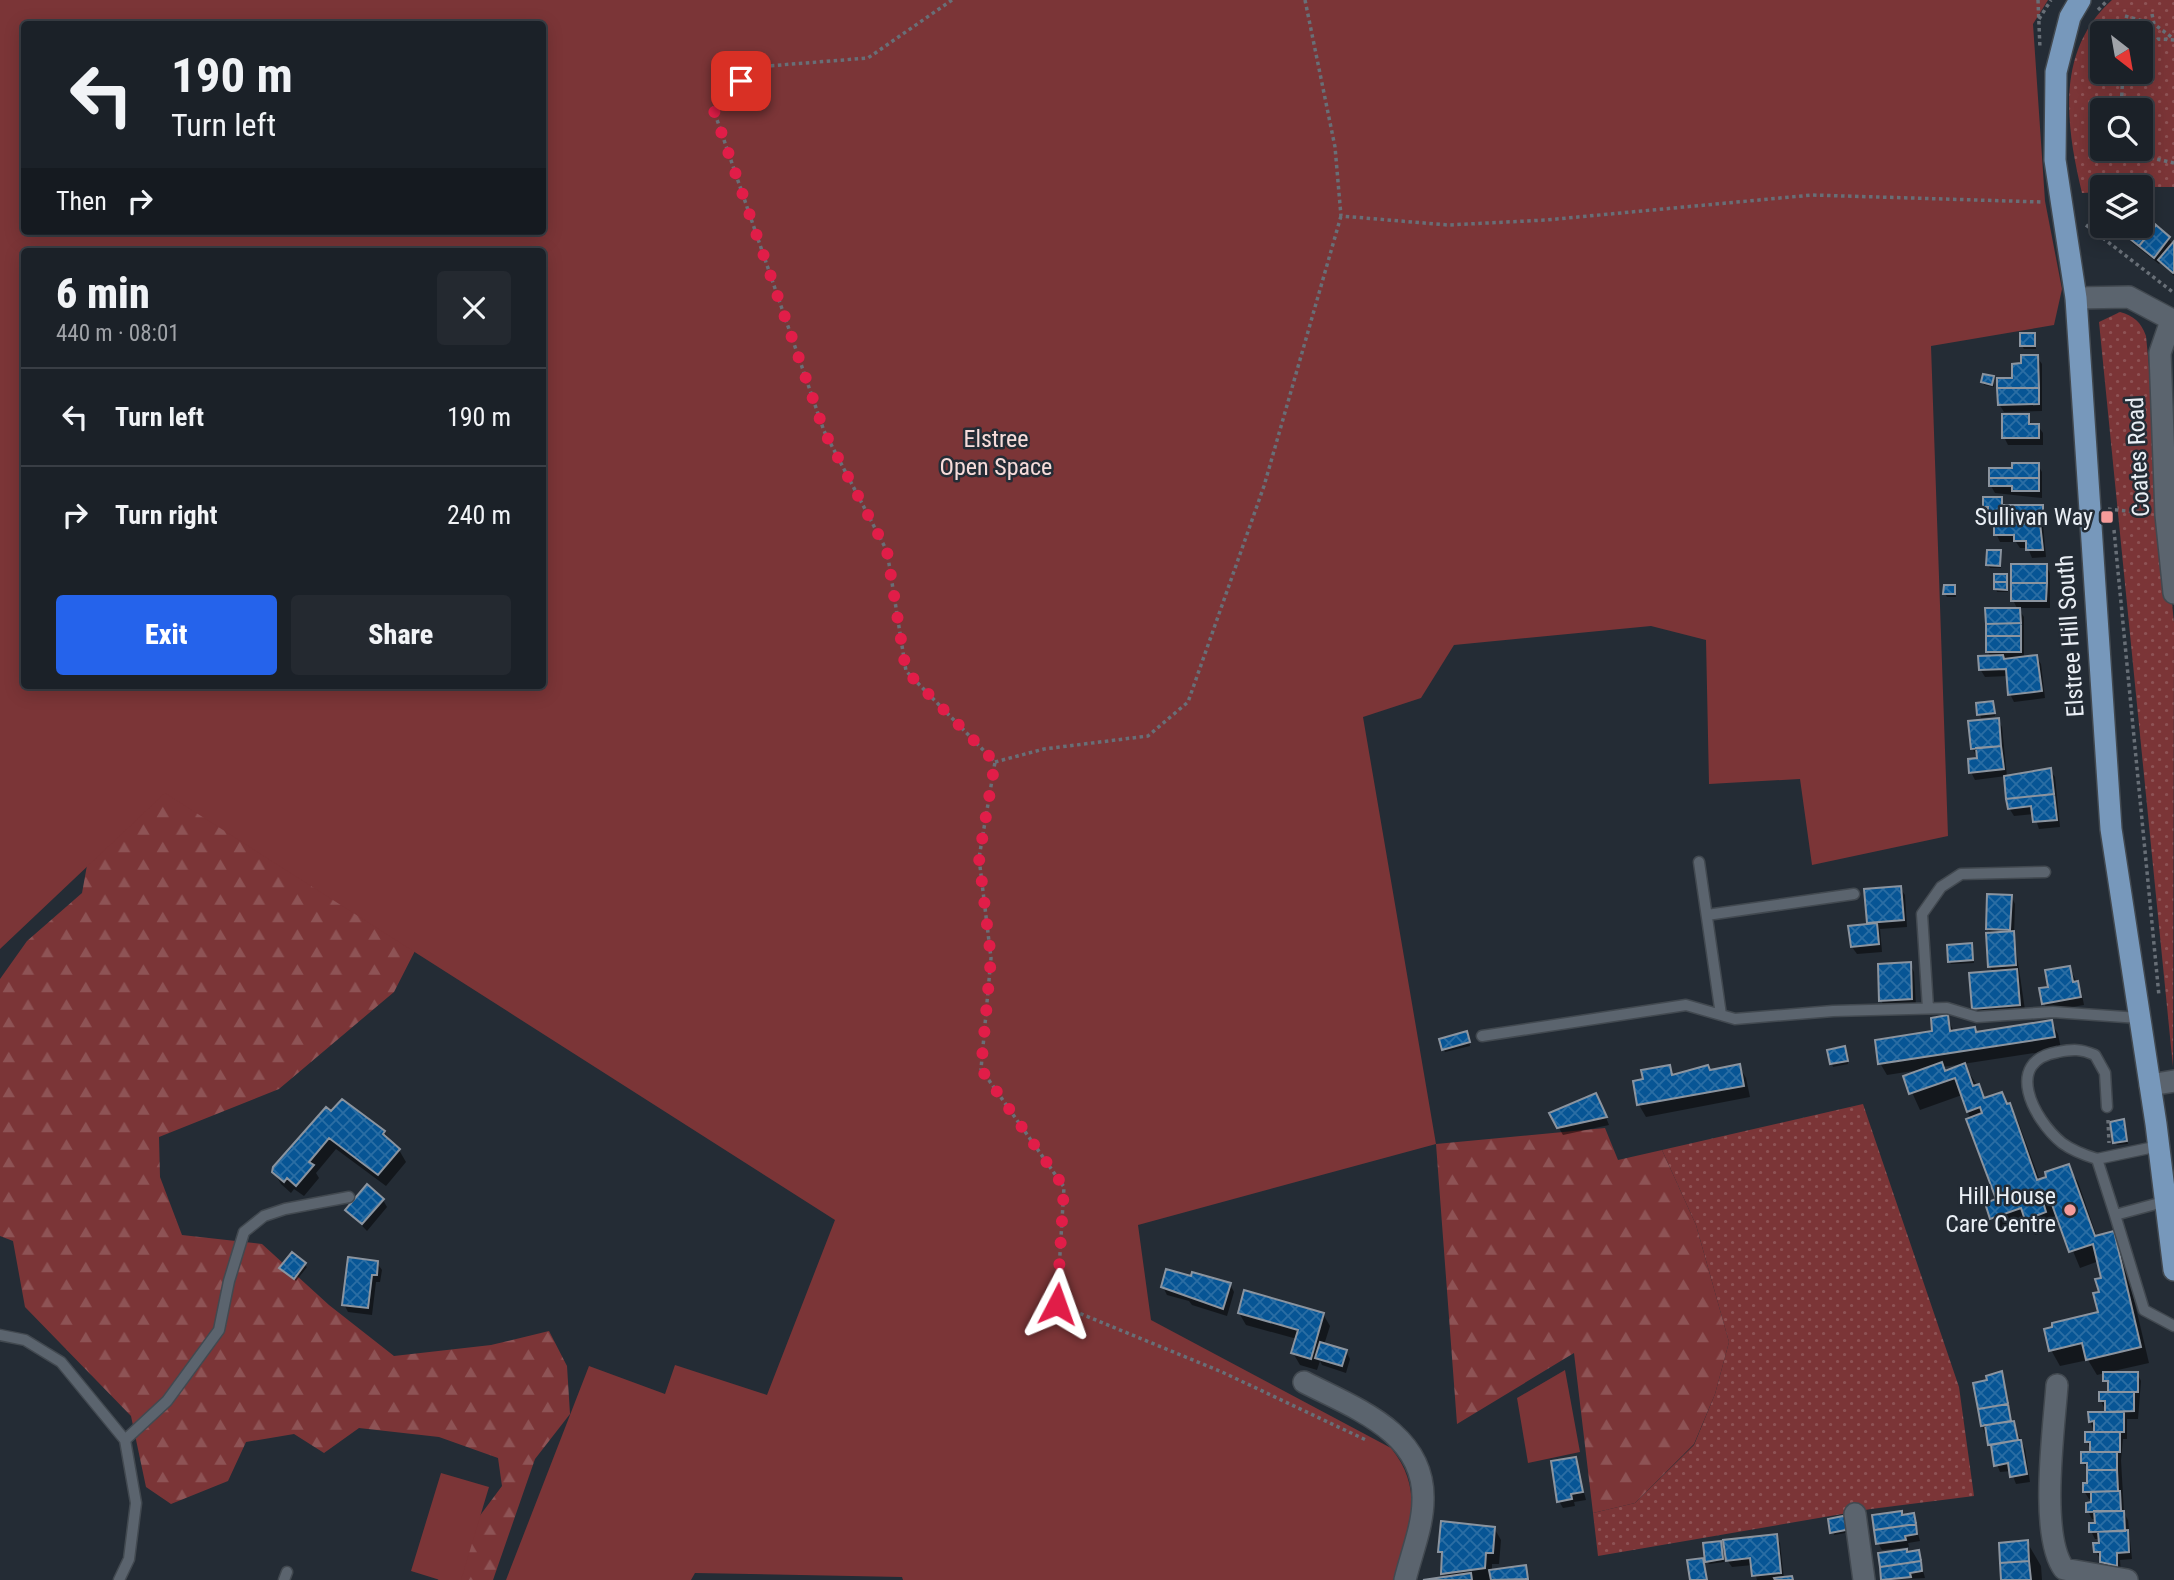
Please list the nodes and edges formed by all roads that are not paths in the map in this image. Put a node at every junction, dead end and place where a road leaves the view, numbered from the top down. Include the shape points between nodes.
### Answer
1 (2080, 0) edge
2 (2076, 298) junction
3 (2172, 321) edge
4 (2174, 593) edge
5 (1699, 862) dead end
6 (2045, 872) dead end
7 (1854, 894) dead end
8 (1707, 915) junction
9 (1928, 1008) junction
10 (1721, 1015) junction
11 (2139, 1018) junction
12 (1482, 1036) dead end
13 (2174, 1080) edge
14 (2150, 1085) junction
15 (2107, 1107) road end
16 (2159, 1146) junction
17 (2097, 1158) junction
18 (349, 1197) dead end
19 (2167, 1201) junction
20 (2115, 1215) junction
21 (2174, 1270) edge
22 (2174, 1326) edge
23 (0, 1335) edge
24 (1304, 1382) dead end
25 (2057, 1385) dead end
26 (125, 1440) junction
27 (1855, 1514) dead end
28 (2061, 1568) edge
29 (119, 1580) edge
30 (1405, 1580) edge
31 (1864, 1580) edge
32 (2127, 1580) edge

1 - 2 main road, Elstree Hill South via 2070,17 2056,72 2055,160
2 - 3 street via 2129,297
2 - 11 main road, Elstree Hill South via 2111,830
3 - 4 street, Coates Road via 2160,353
5 - 8 lane
6 - 9 lane via 1961,874 1941,887 1922,914
7 - 8 lane
8 - 10 lane
9 - 10 lane via 1734,1019
9 - 11 lane via 1977,1017 2053,1012
10 - 12 lane via 1686,1005
11 - 14 main road, Elstree Hill South
13 - 14 street
14 - 16 main road, Elstree Hill South
15 - 17 lane via 2105,1073 2095,1055 2079,1048 2047,1053 2035,1058 2028,1068 2029,1093 2047,1127 2060,1142
16 - 17 lane
16 - 19 main road, Elstree Hill South
17 - 20 lane
18 - 26 lane via 264,1216 244,1232 219,1330 167,1401
19 - 20 lane
19 - 21 main road, Elstree Hill South
20 - 22 lane via 2144,1310
23 - 26 lane via 25,1340 61,1362
24 - 30 street via 1387,1425 1415,1458 1423,1500
25 - 28 street via 2049,1485
26 - 29 lane via 136,1503 129,1559
27 - 31 street
28 - 32 street

